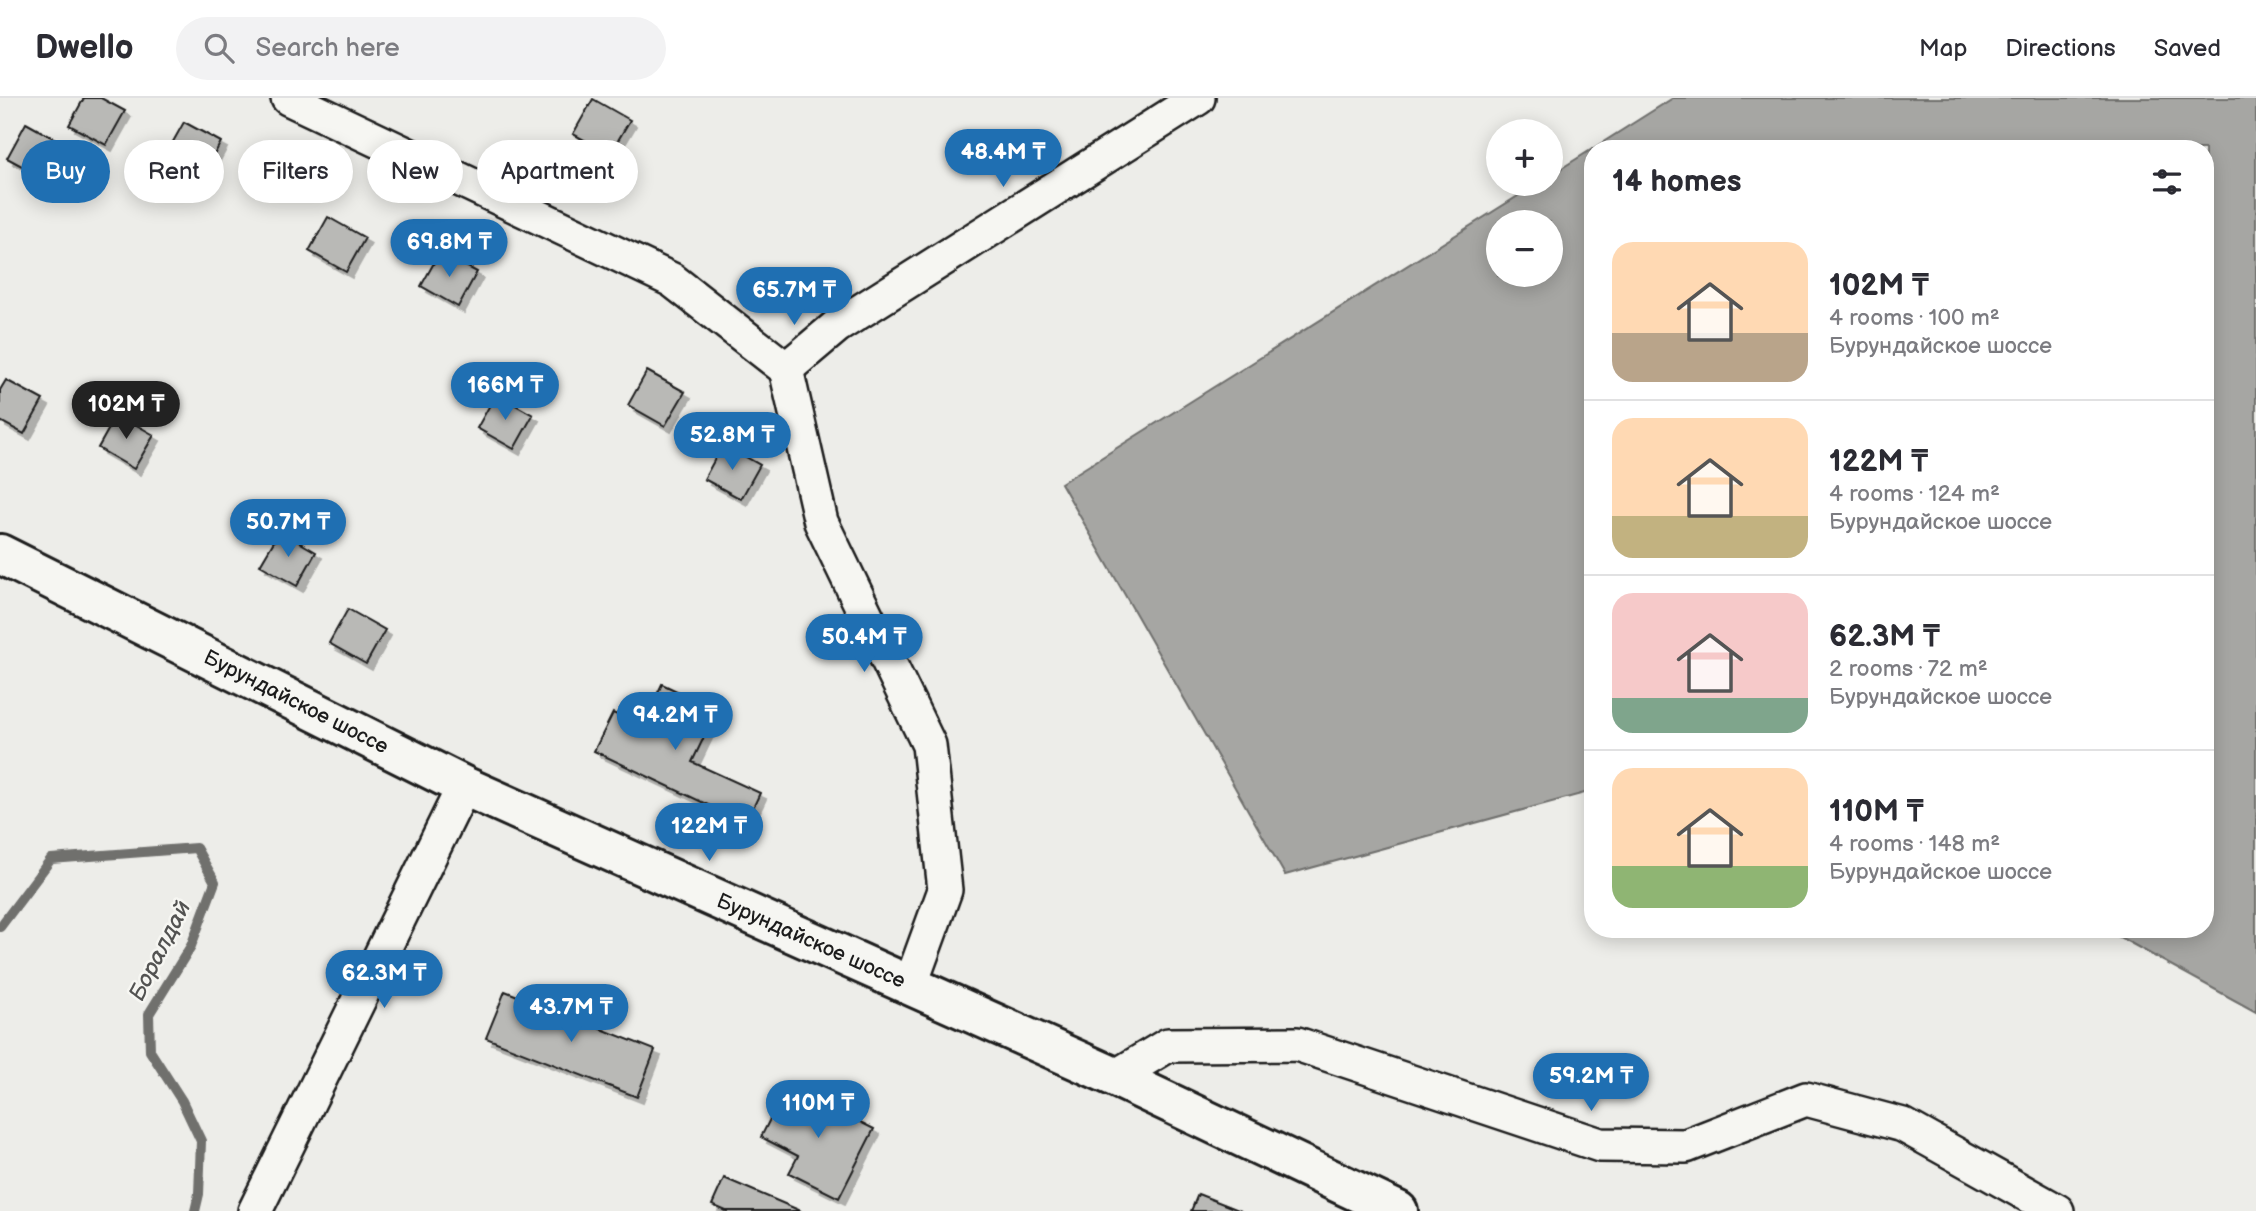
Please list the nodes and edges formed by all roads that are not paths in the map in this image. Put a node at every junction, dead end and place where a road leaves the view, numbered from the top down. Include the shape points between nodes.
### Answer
1 (288, 98) edge
2 (1198, 98) edge
3 (786, 369) junction
4 (0, 554) edge
5 (464, 786) junction
6 (910, 986) junction
7 (1115, 1077) junction
8 (255, 1211) edge
9 (1398, 1211) edge
10 (2057, 1211) edge

1 - 3 street via 672,280
2 - 3 street via 837,326
3 - 6 street via 821,522 929,745 945,890
4 - 5 main road, Бурундайское шоссе
5 - 6 main road, Бурундайское шоссе
5 - 8 street
6 - 7 main road, Бурундайское шоссе
7 - 9 main road, Бурундайское шоссе
7 - 10 street via 1168,1045 1297,1044 1600,1144 1686,1146 1806,1100 1903,1125

